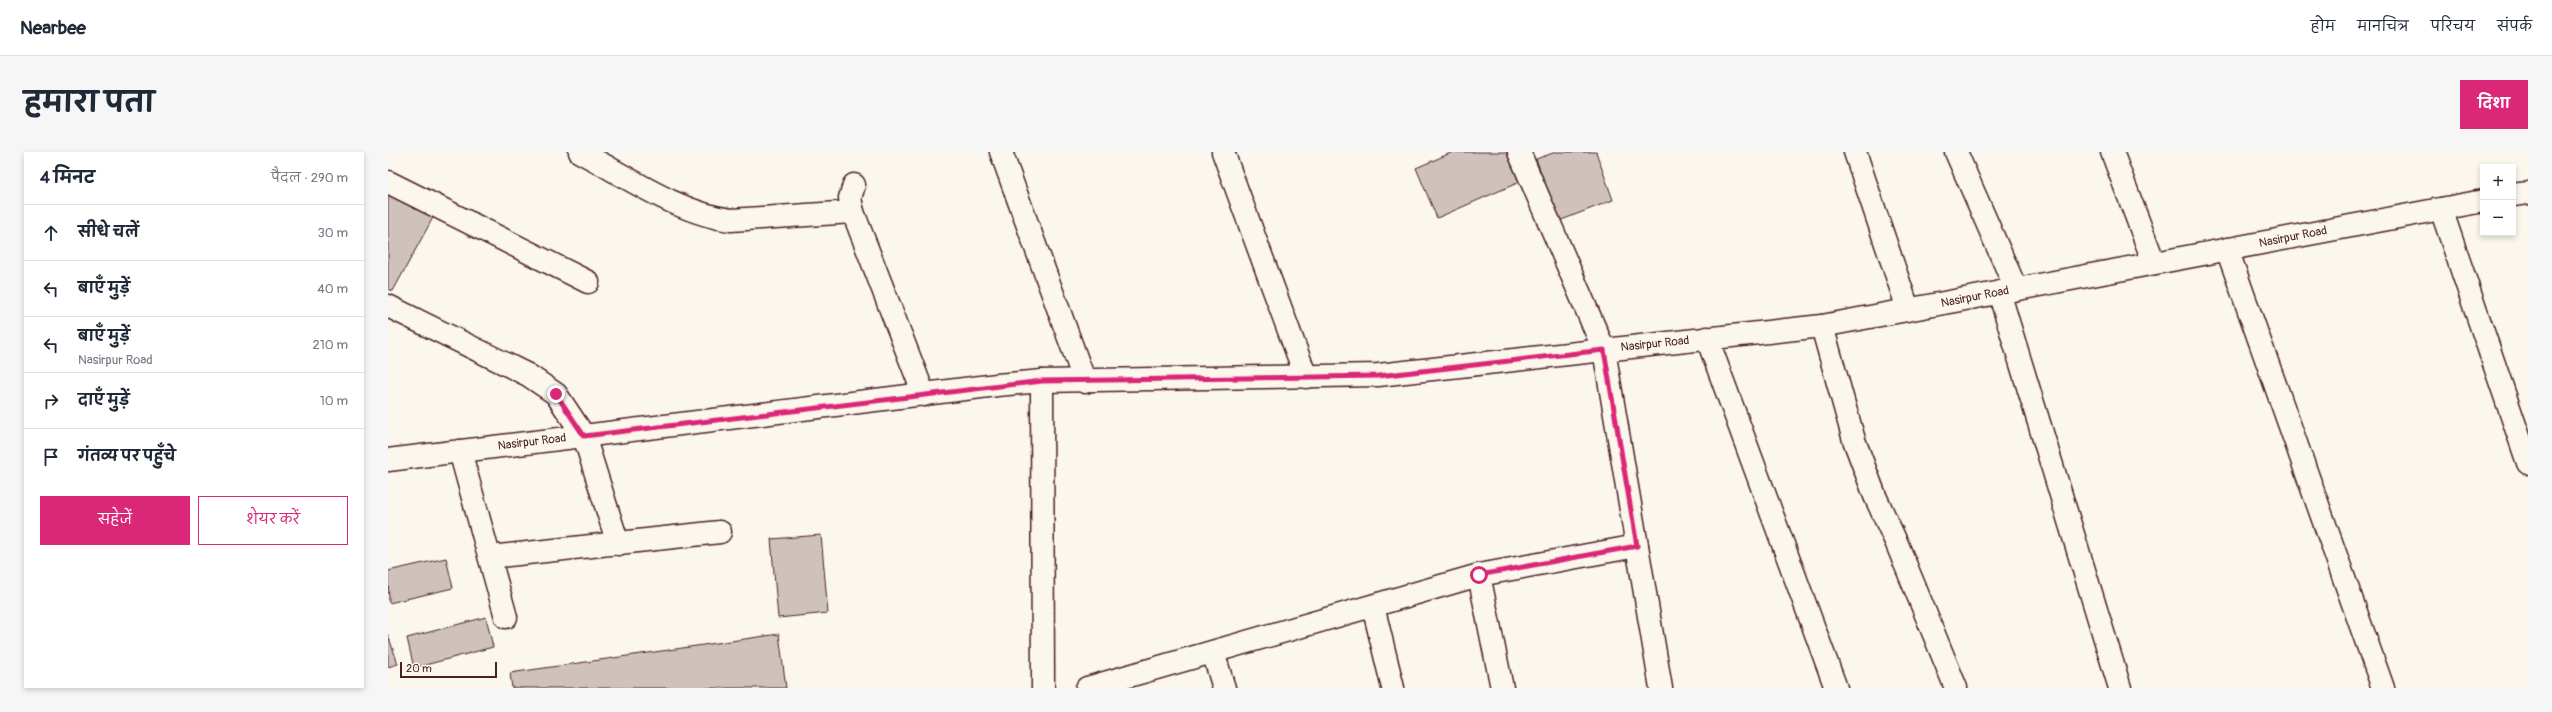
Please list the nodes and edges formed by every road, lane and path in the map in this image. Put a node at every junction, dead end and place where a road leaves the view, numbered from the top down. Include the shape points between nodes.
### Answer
1 (580, 152) edge
2 (1001, 152) edge
3 (1223, 152) edge
4 (1519, 152) edge
5 (1856, 152) edge
6 (1956, 152) edge
7 (2112, 152) edge
8 (388, 182) edge
9 (854, 185) dead end
10 (2528, 193) edge
11 (2516, 195) edge
12 (2480, 202) edge
13 (2441, 209) junction
14 (853, 212) junction
15 (2227, 249) junction
16 (2154, 262) junction
17 (588, 282) dead end
18 (2008, 290) junction
19 (388, 306) edge
20 (1908, 309) junction
21 (1822, 326) junction
22 (1707, 338) junction
23 (1604, 350) junction
24 (1306, 377) junction
25 (1042, 381) junction
26 (1085, 382) junction
27 (924, 395) junction
28 (584, 436) junction
29 (460, 451) junction
30 (388, 460) edge
31 (2528, 463) edge
32 (720, 532) dead end
33 (618, 544) junction
34 (1637, 546) junction
35 (490, 557) junction
36 (1479, 575) junction
37 (1373, 606) junction
38 (506, 617) dead end
39 (1213, 652) junction
40 (1043, 688) edge
41 (1087, 688) edge
42 (1224, 688) edge
43 (1393, 688) edge
44 (1502, 688) edge
45 (1661, 688) edge
46 (1836, 688) edge
47 (1956, 688) edge
48 (2120, 688) edge
49 (2383, 688) edge

1 - 14 street via 686,209 713,218 731,220
2 - 26 street
3 - 24 street
4 - 23 street
5 - 20 street
6 - 18 street
7 - 16 street
8 - 17 street
9 - 14 street via 850,198
10 - 11 street
12 - 13 street, Nasirpur Road
13 - 15 street, Nasirpur Road
13 - 31 street
14 - 27 street
15 - 16 street, Nasirpur Road
15 - 49 street
16 - 18 street, Nasirpur Road
18 - 20 street, Nasirpur Road
18 - 48 street
19 - 28 street via 528,375 556,394
20 - 21 street, Nasirpur Road
21 - 22 street, Nasirpur Road
21 - 47 street via 1854,440
22 - 23 street, Nasirpur Road
22 - 46 street
23 - 24 street, Nasirpur Road via 1378,376
23 - 34 street
24 - 26 street, Nasirpur Road
25 - 26 street, Nasirpur Road
25 - 27 street, Nasirpur Road
25 - 40 street
27 - 28 street, Nasirpur Road
28 - 29 street, Nasirpur Road
28 - 33 street
29 - 30 street, Nasirpur Road
29 - 35 street
32 - 33 street
33 - 35 street
34 - 36 street
34 - 45 street
35 - 38 street
36 - 37 street
36 - 44 street
37 - 39 street
37 - 43 street
39 - 41 street
39 - 42 street

